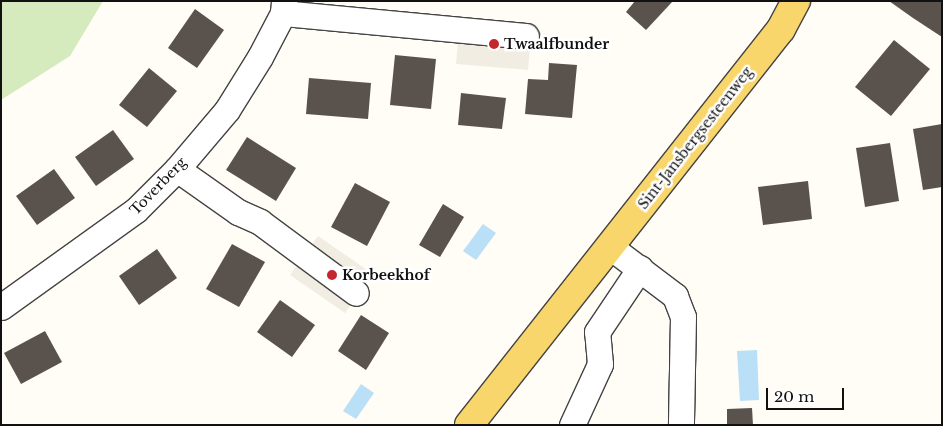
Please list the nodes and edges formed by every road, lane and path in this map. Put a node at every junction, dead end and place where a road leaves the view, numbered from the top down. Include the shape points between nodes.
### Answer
1 (796, 1) edge
2 (814, 1) edge
3 (284, 7) edge
4 (781, 29) junction
5 (526, 36) dead end
6 (177, 169) junction
7 (610, 246) junction
8 (640, 268) junction
9 (356, 293) dead end
10 (1, 306) edge
11 (469, 425) edge
12 (572, 425) edge
13 (681, 425) edge

1 - 4 main road, Sint-Jansbergsesteenweg
2 - 4 main road, Sint-Jansbergsesteenweg
3 - 5 street
3 - 6 street, Toverberg via 216,127 200,137
4 - 7 main road, Sint-Jansbergsesteenweg
6 - 9 street via 268,228
6 - 10 street, Toverberg via 136,210
7 - 8 street
7 - 11 main road, Sint-Jansbergsesteenweg
8 - 12 street via 597,332 600,364
8 - 13 street via 675,296 683,317

